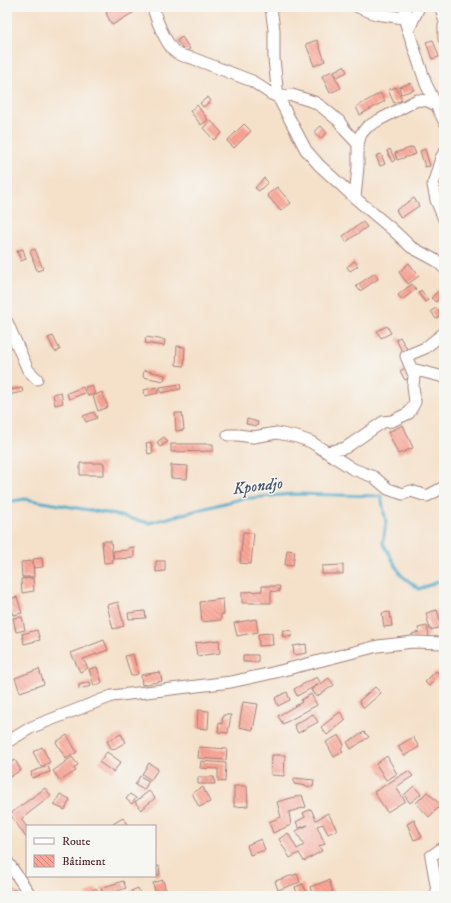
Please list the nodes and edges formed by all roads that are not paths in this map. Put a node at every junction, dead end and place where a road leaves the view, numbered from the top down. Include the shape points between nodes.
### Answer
1 (153, 7) edge
2 (271, 7) edge
3 (358, 7) edge
4 (419, 7) edge
5 (441, 7) edge
6 (405, 12) edge
7 (444, 19) edge
8 (444, 26) edge
9 (409, 29) junction
10 (444, 39) edge
11 (278, 97) junction
12 (437, 106) junction
13 (444, 121) edge
14 (358, 144) junction
15 (444, 153) edge
16 (355, 198) junction
17 (444, 219) edge
18 (444, 268) edge
19 (7, 322) edge
20 (444, 333) edge
21 (412, 369) junction
22 (444, 377) edge
23 (37, 379) dead end
24 (228, 435) dead end
25 (326, 452) junction
26 (444, 487) edge
27 (444, 643) edge
28 (7, 742) edge
29 (444, 847) edge
30 (7, 861) edge
31 (31, 896) edge
32 (438, 896) edge

1 - 11 street via 163,34 174,51 252,81
2 - 11 street
3 - 6 street via 376,14
4 - 9 street
5 - 7 street
6 - 9 street
8 - 10 street
9 - 12 street via 426,84
11 - 14 street via 292,95 314,102 339,121
11 - 16 street via 306,150
12 - 13 street
12 - 14 street via 428,101 417,100 367,127 361,134
14 - 16 street
15 - 17 street via 433,185
16 - 18 street via 411,247 437,261
19 - 23 street via 28,370
20 - 21 street via 426,348 406,356
21 - 22 street
21 - 25 street via 415,402 408,413 392,421 383,422 345,448
24 - 25 street via 253,437 277,433 297,436
25 - 26 street via 353,469 374,477 388,489 403,494 411,491 426,496
27 - 28 street via 413,642 378,646 231,682 112,696 32,727
29 - 32 street via 431,856
30 - 31 street

